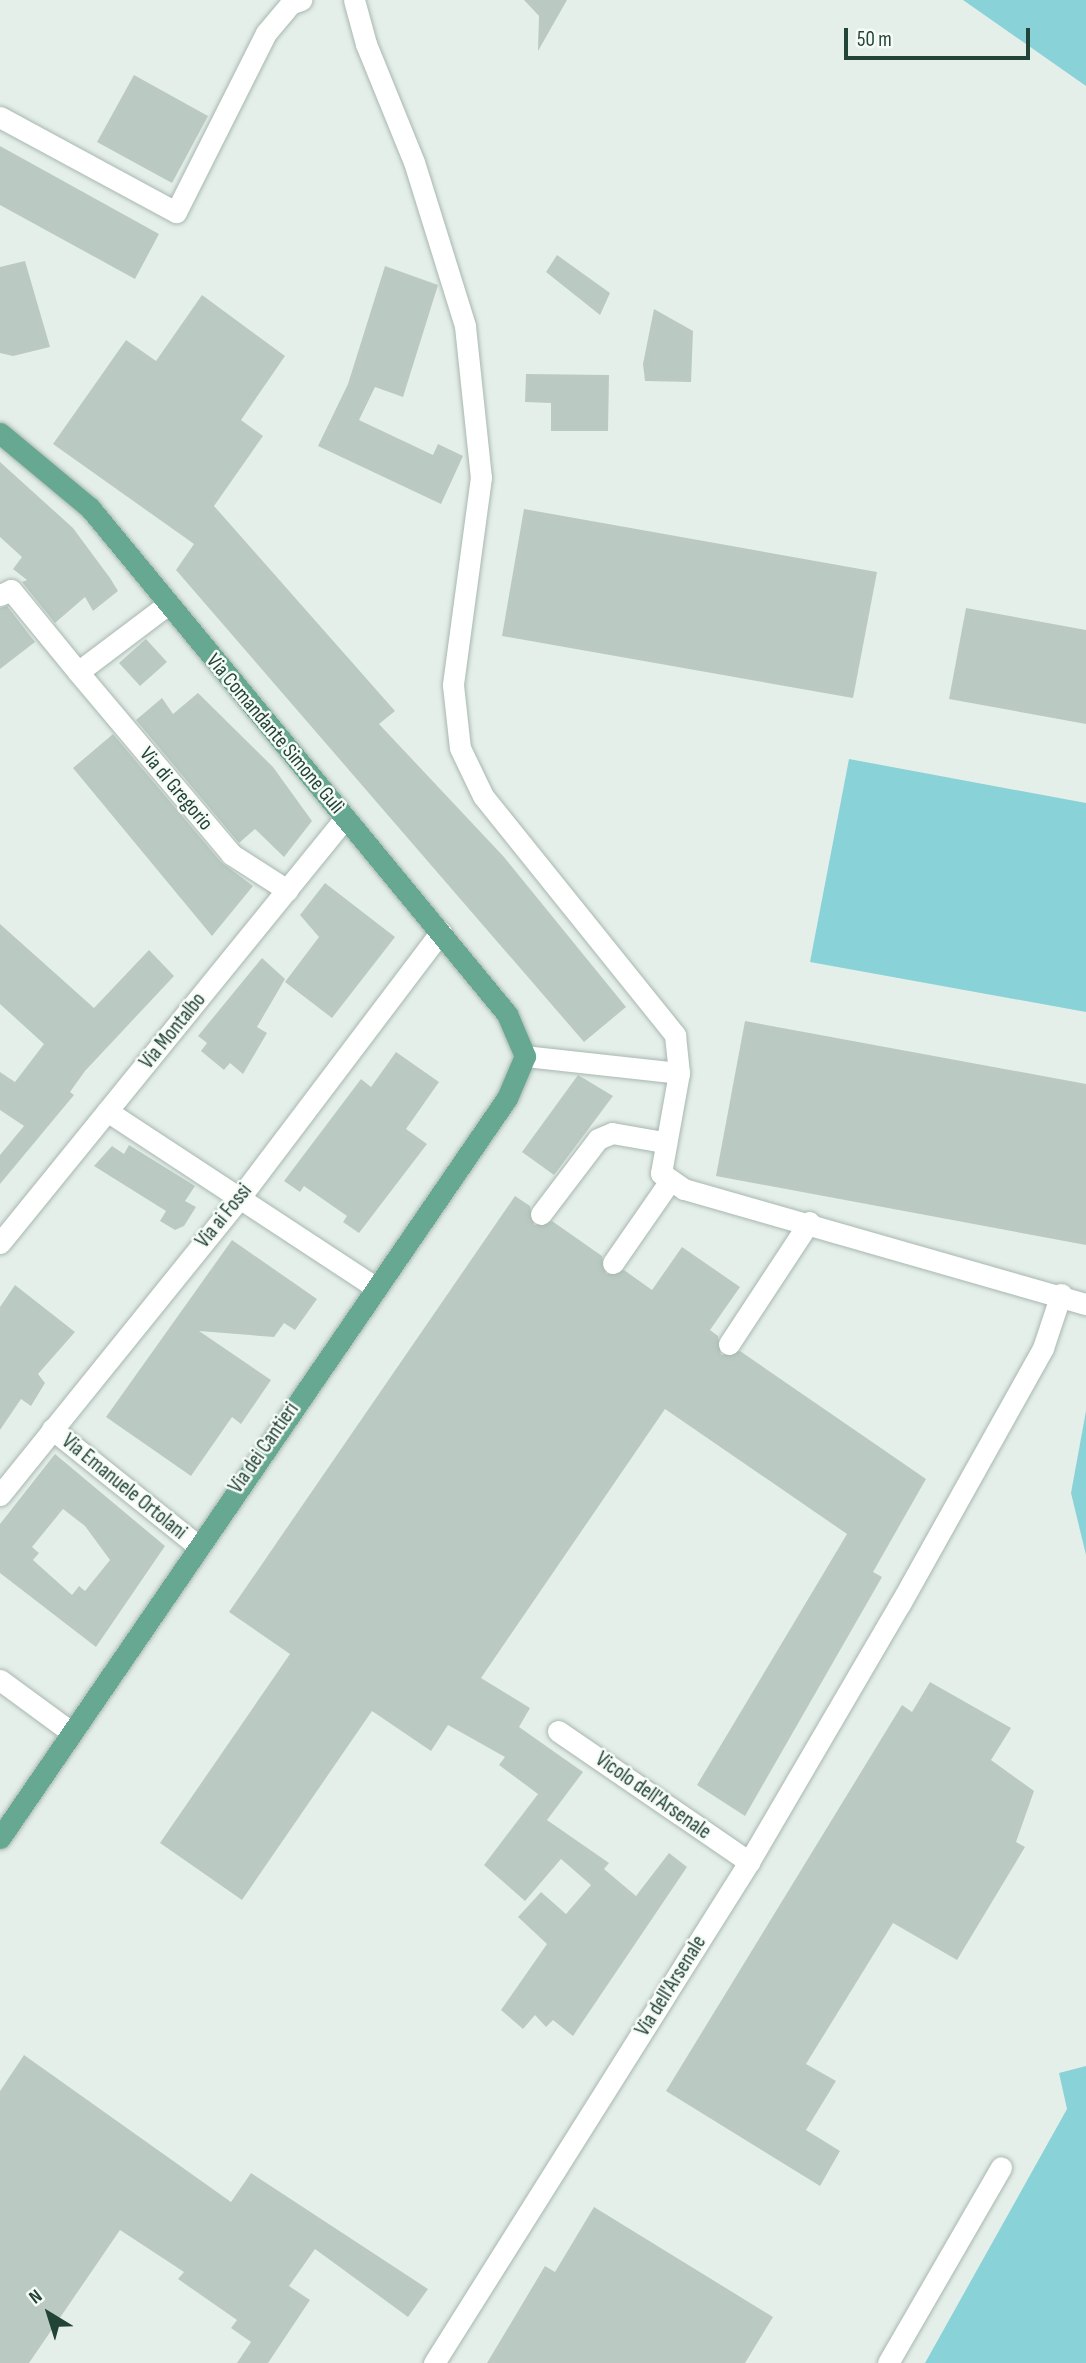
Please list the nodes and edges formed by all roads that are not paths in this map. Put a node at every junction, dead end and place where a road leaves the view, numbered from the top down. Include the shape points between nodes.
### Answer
1 (301, 0) edge
2 (354, 0) edge
3 (0, 117) edge
4 (1, 436) edge
5 (0, 595) edge
6 (167, 604) junction
7 (78, 672) junction
8 (345, 818) junction
9 (286, 890) junction
10 (441, 932) junction
11 (525, 1056) junction
12 (679, 1073) junction
13 (107, 1111) junction
14 (663, 1142) junction
15 (669, 1182) junction
16 (241, 1196) junction
17 (541, 1214) dead end
18 (809, 1222) junction
19 (0, 1243) edge
20 (613, 1263) dead end
21 (376, 1288) junction
22 (1060, 1294) junction
23 (1086, 1304) edge
24 (729, 1344) dead end
25 (52, 1429) junction
26 (0, 1494) edge
27 (197, 1545) junction
28 (0, 1680) edge
29 (558, 1731) dead end
30 (71, 1732) junction
31 (0, 1838) edge
32 (749, 1862) junction
33 (1000, 2167) dead end
34 (434, 2363) edge
35 (888, 2363) edge

1 - 3 street via 290,4 266,33 176,212
2 - 12 street via 414,162 465,326 481,477 453,685 460,747 483,796 665,1018 678,1044
4 - 6 main road, Via Comandante Simone Gulì via 90,508
5 - 7 street, Via di Gregorio via 11,590
6 - 7 street
6 - 8 main road, Via Comandante Simone Gulì
7 - 9 street, Via di Gregorio via 231,854
8 - 9 street, Via Montalbo
8 - 10 main road, Via Comandante Simone Gulì
9 - 13 street, Via Montalbo
10 - 11 main road, Via Comandante Simone Gulì via 507,1014
10 - 16 street, Via ai Fossi
11 - 12 street
11 - 21 main road, Via dei Cantieri via 508,1098
12 - 14 street
13 - 16 street
13 - 19 street, Via Montalbo
14 - 15 street via 661,1173
14 - 17 street via 612,1133 598,1139
15 - 18 street
15 - 20 street
16 - 21 street
16 - 25 street, Via ai Fossi
18 - 22 street
18 - 24 street
21 - 27 main road, Via dei Cantieri
22 - 23 street
22 - 32 street, Via dell'Arsenale via 1043,1348
25 - 26 street, Via ai Fossi
25 - 27 street, Via Emanuele Ortolani
27 - 30 main road, Via dei Cantieri
28 - 30 street
29 - 32 street, Vicolo dell'Arsenale
30 - 31 main road, Via dei Cantieri
32 - 34 street, Via dell'Arsenale
33 - 35 street

